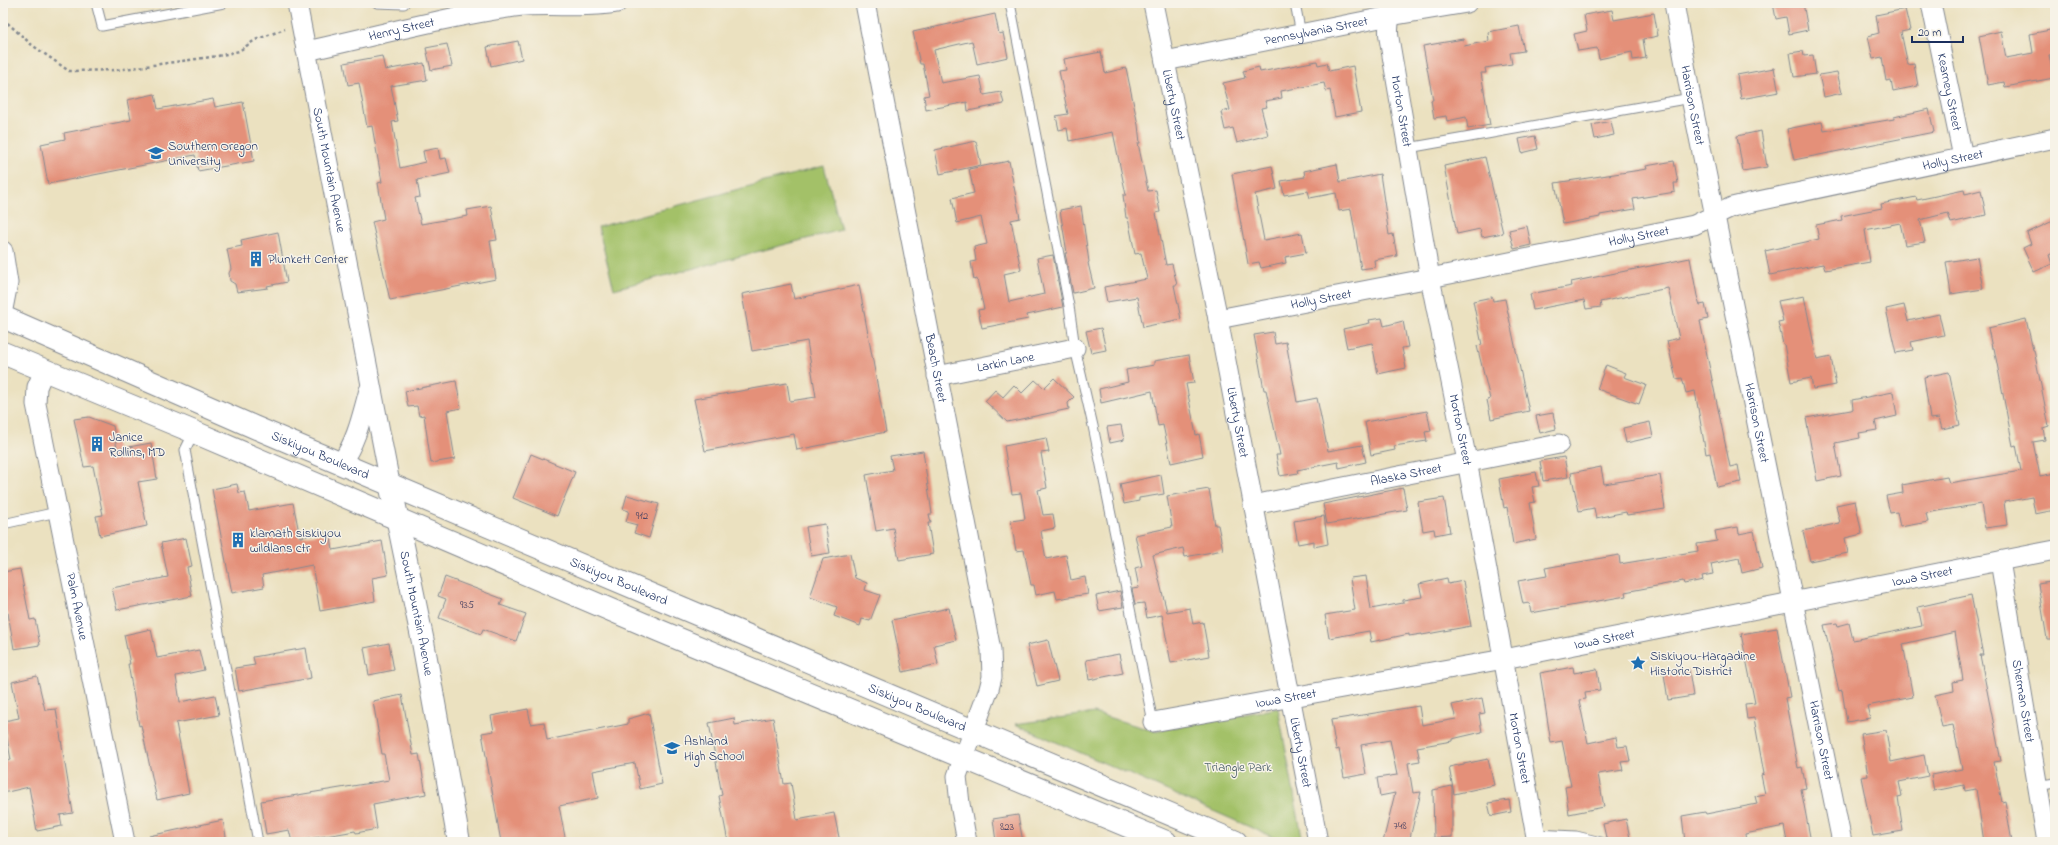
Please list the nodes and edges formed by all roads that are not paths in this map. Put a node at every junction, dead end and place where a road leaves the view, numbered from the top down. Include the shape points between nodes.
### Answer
1 (96, 3) edge
2 (224, 3) edge
3 (297, 3) edge
4 (377, 3) edge
5 (617, 3) edge
6 (865, 3) edge
7 (1010, 3) edge
8 (1153, 3) edge
9 (1295, 3) edge
10 (1467, 3) edge
11 (1674, 3) edge
12 (1931, 3) edge
13 (404, 4) dead end
14 (1394, 10) edge
15 (1301, 34) junction
16 (306, 51) junction
17 (1165, 61) junction
18 (1692, 98) junction
19 (2055, 138) edge
20 (1408, 148) junction
21 (1963, 157) junction
22 (1715, 214) junction
23 (3, 251) edge
24 (1430, 278) junction
25 (3, 309) edge
26 (3, 317) edge
27 (1218, 319) junction
28 (1075, 348) junction
29 (3, 353) edge
30 (44, 371) junction
31 (937, 376) junction
32 (370, 385) junction
33 (194, 432) junction
34 (1559, 444) dead end
35 (1467, 461) junction
36 (341, 463) junction
37 (390, 483) junction
38 (1253, 505) junction
39 (57, 512) junction
40 (397, 519) junction
41 (3, 524) edge
42 (2055, 550) edge
43 (2000, 561) junction
44 (1794, 602) junction
45 (1504, 658) junction
46 (1291, 698) junction
47 (1153, 722) joint
48 (973, 731) junction
49 (963, 758) junction
50 (2055, 783) edge
51 (2036, 786) junction
52 (1146, 838) edge
53 (1536, 838) edge
54 (124, 842) edge
55 (258, 842) edge
56 (459, 842) edge
57 (967, 842) edge
58 (1166, 842) edge
59 (1236, 842) edge
60 (1318, 842) edge
61 (1601, 842) edge
62 (1842, 842) edge
63 (2047, 842) edge

1 - 2 lane via 102,26
3 - 16 street, South Mountain Avenue
4 - 13 lane
5 - 16 street, Henry Street via 589,6 540,4 512,8
6 - 31 street, Beach Street
7 - 28 lane
8 - 17 street, Liberty Street
9 - 15 lane
10 - 14 street, Pennsylvania Street
11 - 18 street, Harrison Street
12 - 21 street, Kearney Street
14 - 15 street, Pennsylvania Street
14 - 20 street, Morton Street via 1388,30
15 - 17 street, Pennsylvania Street
16 - 32 street, South Mountain Avenue
17 - 27 street, Liberty Street
18 - 20 lane
18 - 22 street, Harrison Street
19 - 21 street, Holly Street
20 - 24 street, Morton Street
21 - 22 street, Holly Street via 1749,203
22 - 24 street, Holly Street via 1694,225
22 - 44 street, Harrison Street
23 - 25 street via 8,283
24 - 27 street, Holly Street
24 - 35 street, Morton Street
26 - 36 main road, Siskiyou Boulevard
27 - 38 street, Liberty Street
28 - 31 street, Larkin Lane
28 - 47 lane
29 - 30 main road
30 - 33 main road
30 - 39 street, Palm Avenue via 37,387 36,404
31 - 48 street, Beach Street via 991,650 992,677
32 - 36 street, South Mountain Avenue via 355,439
32 - 37 street, South Mountain Avenue
33 - 40 main road
33 - 55 lane via 185,450
34 - 35 street, Alaska Street
35 - 38 street, Alaska Street
35 - 45 street, Morton Street
36 - 37 main road, Siskiyou Boulevard
37 - 40 main road, South Mountain Avenue
37 - 48 main road, Siskiyou Boulevard
38 - 46 street, Liberty Street
39 - 41 lane
39 - 54 street, Palm Avenue
40 - 49 main road
40 - 56 main road, South Mountain Avenue via 423,642
42 - 43 street, Iowa Street
43 - 44 street, Iowa Street
43 - 51 street, Sherman Street
44 - 45 street, Iowa Street
44 - 62 street, Harrison Street
45 - 46 street, Iowa Street
45 - 53 street, Morton Street
46 - 47 street, Iowa Street
46 - 60 street, Liberty Street
48 - 49 street, Beach Street
48 - 59 main road, Siskiyou Boulevard
49 - 52 main road
49 - 57 street, Beach Street via 957,785
50 - 51 lane
51 - 63 street, Sherman Street
52 - 58 main road
53 - 61 lane via 1576,836

